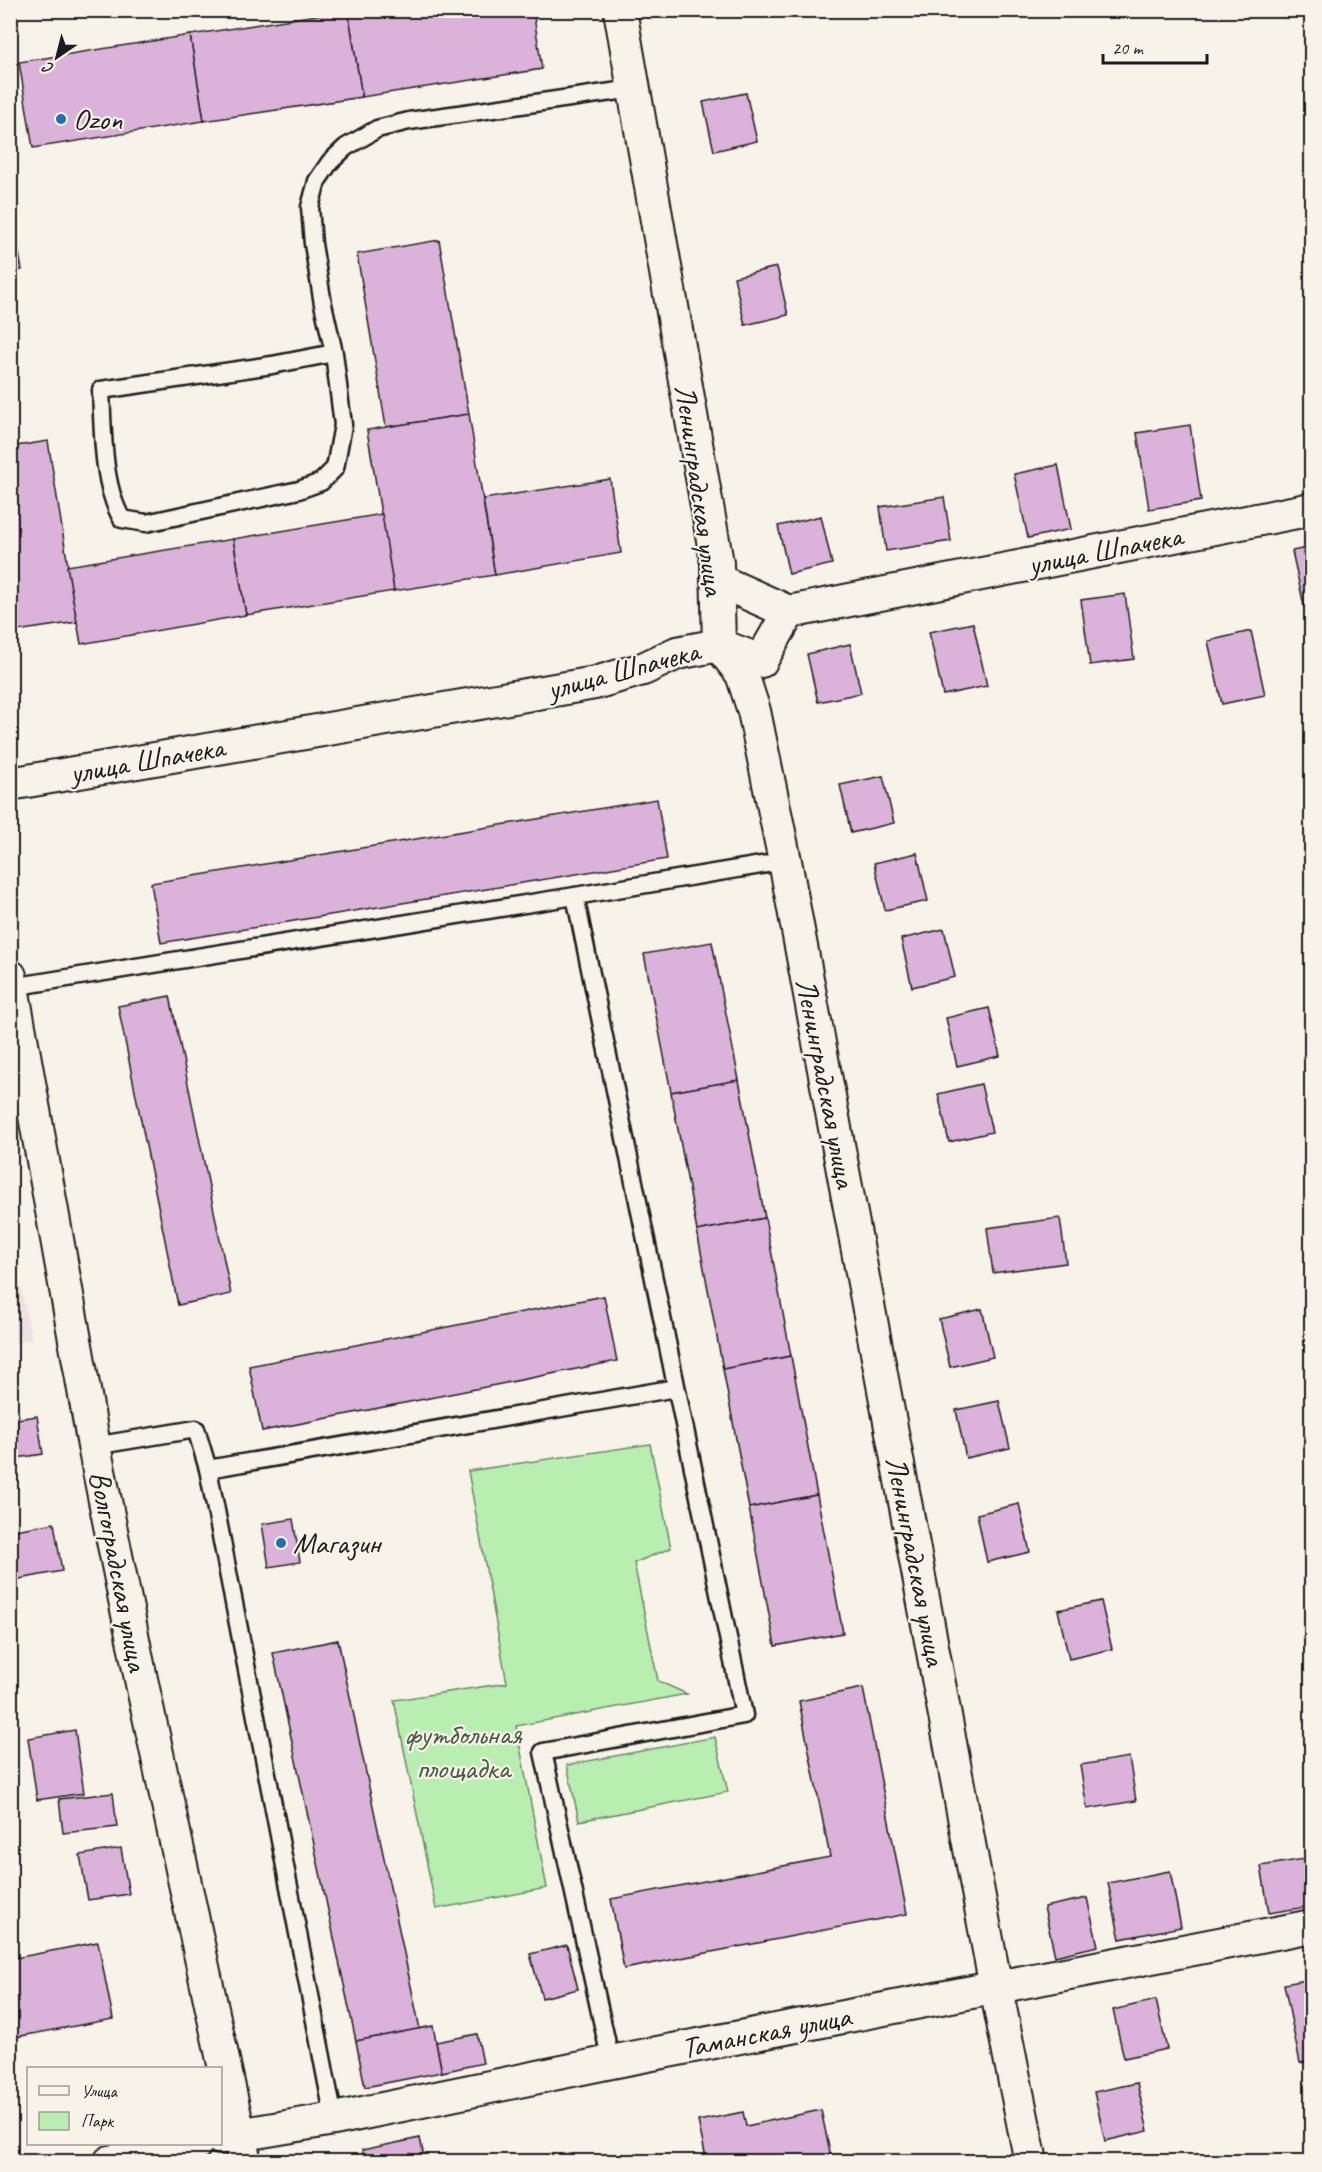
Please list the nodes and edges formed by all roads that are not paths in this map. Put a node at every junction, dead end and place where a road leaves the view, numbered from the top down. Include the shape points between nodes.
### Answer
1 (620, 10) edge
2 (633, 89) junction
3 (334, 353) junction
4 (1311, 509) edge
5 (717, 580) junction
6 (789, 612) junction
7 (719, 645) junction
8 (10, 784) edge
9 (784, 861) junction
10 (575, 896) junction
11 (11, 982) edge
12 (676, 1388) junction
13 (94, 1446) junction
14 (208, 1469) junction
15 (1311, 1926) edge
16 (996, 1988) junction
17 (611, 2062) junction
18 (219, 2067) edge
19 (222, 2081) edge
20 (334, 2119) junction
21 (191, 2145) edge
22 (235, 2145) edge
23 (110, 2162) edge
24 (1031, 2162) edge

1 - 2 street, Ленинградская улица
2 - 3 lane via 409,122 377,129 346,147 316,181 310,207
2 - 5 street, Ленинградская улица
3 - 3 lane via 101,390 108,473 114,506 122,519 146,523 321,482 335,468 343,425
4 - 6 street, улица Шпачека
5 - 6 street
5 - 7 street, Ленинградская улица
6 - 7 street, улица Шпачека via 761,661
7 - 8 street, улица Шпачека via 677,653 643,669 595,683
7 - 9 street, Ленинградская улица via 742,674 754,711
9 - 10 lane
9 - 16 street, Ленинградская улица
10 - 11 lane
10 - 12 lane
11 - 13 street, Волгоградская улица
12 - 14 lane
12 - 17 lane via 744,1714 543,1752
13 - 14 lane via 196,1429
13 - 18 street, Волгоградская улица
14 - 20 lane
15 - 16 street, Таманская улица
16 - 17 street, Таманская улица
16 - 24 street, Ленинградская улица
17 - 20 street, Таманская улица
19 - 22 street, Волгоградская улица
20 - 22 street, Таманская улица
21 - 23 street

